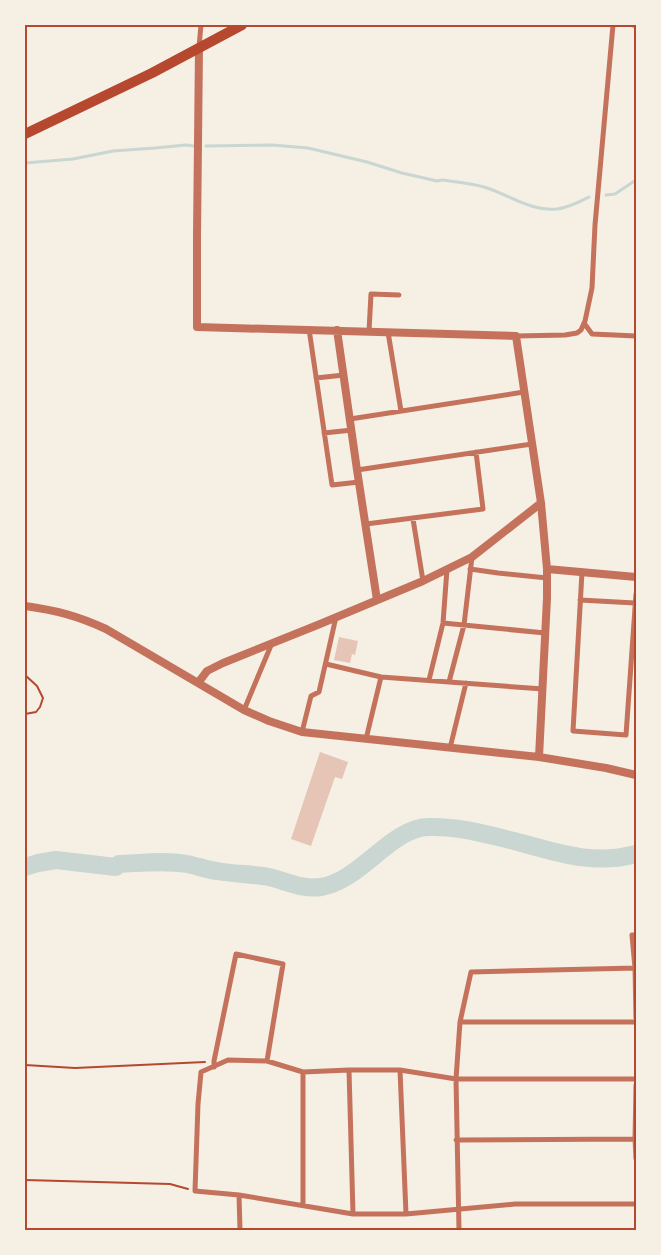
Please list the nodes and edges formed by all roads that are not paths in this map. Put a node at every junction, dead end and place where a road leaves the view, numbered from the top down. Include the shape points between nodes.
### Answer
1 (201, 25) edge
2 (242, 25) edge
3 (613, 25) edge
4 (199, 48) junction
5 (25, 134) edge
6 (399, 295) dead end
7 (584, 323) junction
8 (309, 329) junction
9 (337, 330) junction
10 (369, 331) junction
11 (388, 332) junction
12 (516, 336) junction
13 (636, 336) edge
14 (344, 375) junction
15 (316, 378) junction
16 (524, 392) junction
17 (401, 411) junction
18 (350, 419) junction
19 (352, 430) junction
20 (324, 433) junction
21 (532, 444) junction
22 (476, 452) junction
23 (357, 470) junction
24 (359, 482) junction
25 (541, 503) junction
26 (413, 518) junction
27 (366, 524) junction
28 (472, 557) junction
29 (447, 569) junction
30 (470, 569) junction
31 (582, 572) junction
32 (547, 574) junction
33 (636, 577) edge
34 (423, 581) junction
35 (636, 594) edge
36 (377, 600) junction
37 (580, 600) junction
38 (635, 603) edge
39 (25, 606) edge
40 (336, 617) junction
41 (443, 623) junction
42 (464, 625) junction
43 (545, 634) junction
44 (273, 643) junction
45 (326, 664) junction
46 (381, 676) junction
47 (429, 680) junction
48 (449, 682) junction
49 (198, 683) junction
50 (466, 683) junction
51 (543, 689) junction
52 (244, 710) junction
53 (302, 732) junction
54 (366, 739) junction
55 (450, 748) junction
56 (539, 757) junction
57 (636, 775) edge
58 (636, 935) edge
59 (636, 968) edge
60 (636, 1018) edge
61 (460, 1022) junction
62 (636, 1022) edge
63 (267, 1061) junction
64 (214, 1064) junction
65 (350, 1070) junction
66 (400, 1070) junction
67 (303, 1072) junction
68 (456, 1078) junction
69 (636, 1080) edge
70 (636, 1084) edge
71 (635, 1139) edge
72 (456, 1140) junction
73 (636, 1160) edge
74 (239, 1195) junction
75 (636, 1204) edge
76 (303, 1205) junction
77 (458, 1209) junction
78 (354, 1214) junction
79 (406, 1214) junction
80 (240, 1230) edge
81 (458, 1230) edge

1 - 4 street
2 - 4 highway
3 - 7 street via 592,288
4 - 5 highway
4 - 8 street via 197,327
6 - 10 street via 371,294
7 - 12 street via 577,333
7 - 13 street via 592,334
8 - 9 street
8 - 15 street
9 - 10 street
9 - 14 street
10 - 11 street
11 - 12 street
11 - 17 street
12 - 16 street
14 - 15 street
14 - 18 street
15 - 20 street
16 - 17 street
16 - 21 street
17 - 18 street
18 - 19 street
19 - 20 street
19 - 23 street
20 - 24 street via 332,485
21 - 22 street
21 - 25 street
22 - 23 street
22 - 26 street via 484,510
23 - 24 street
24 - 27 street
25 - 28 street
25 - 32 street
26 - 27 street
26 - 34 street
27 - 36 street
28 - 29 street
28 - 30 street
29 - 34 street
29 - 41 street
30 - 32 street
30 - 42 street
31 - 32 street
31 - 33 street
31 - 37 street
32 - 43 street
34 - 36 street
35 - 38 street
36 - 40 street
37 - 38 street
37 - 38 street via 573,731 626,735
39 - 49 street via 49,609 89,621
40 - 44 street
40 - 45 street
41 - 42 street
41 - 47 street
42 - 43 street
42 - 48 street
43 - 51 street
44 - 49 street via 208,671
44 - 52 street
45 - 46 street
45 - 53 street via 319,692 311,696
46 - 47 street
46 - 54 street
47 - 48 street
48 - 50 street
49 - 52 street
50 - 51 street
50 - 55 street
51 - 56 street
52 - 53 street
53 - 54 street
54 - 55 street
55 - 56 street
56 - 57 street
58 - 59 street via 632,935
59 - 60 street
59 - 61 street via 471,972
61 - 62 street
61 - 68 street
63 - 64 street via 228,1060
63 - 64 street via 283,964 236,954
63 - 67 street
64 - 74 street via 201,1072 195,1192
65 - 66 street
65 - 67 street
65 - 78 street
66 - 68 street
66 - 79 street
67 - 76 street
68 - 69 street
68 - 72 street
70 - 71 street
71 - 72 street
71 - 73 street
72 - 77 street
74 - 76 street
74 - 80 street
75 - 77 street via 515,1204
76 - 78 street
77 - 79 street
77 - 81 street
78 - 79 street

